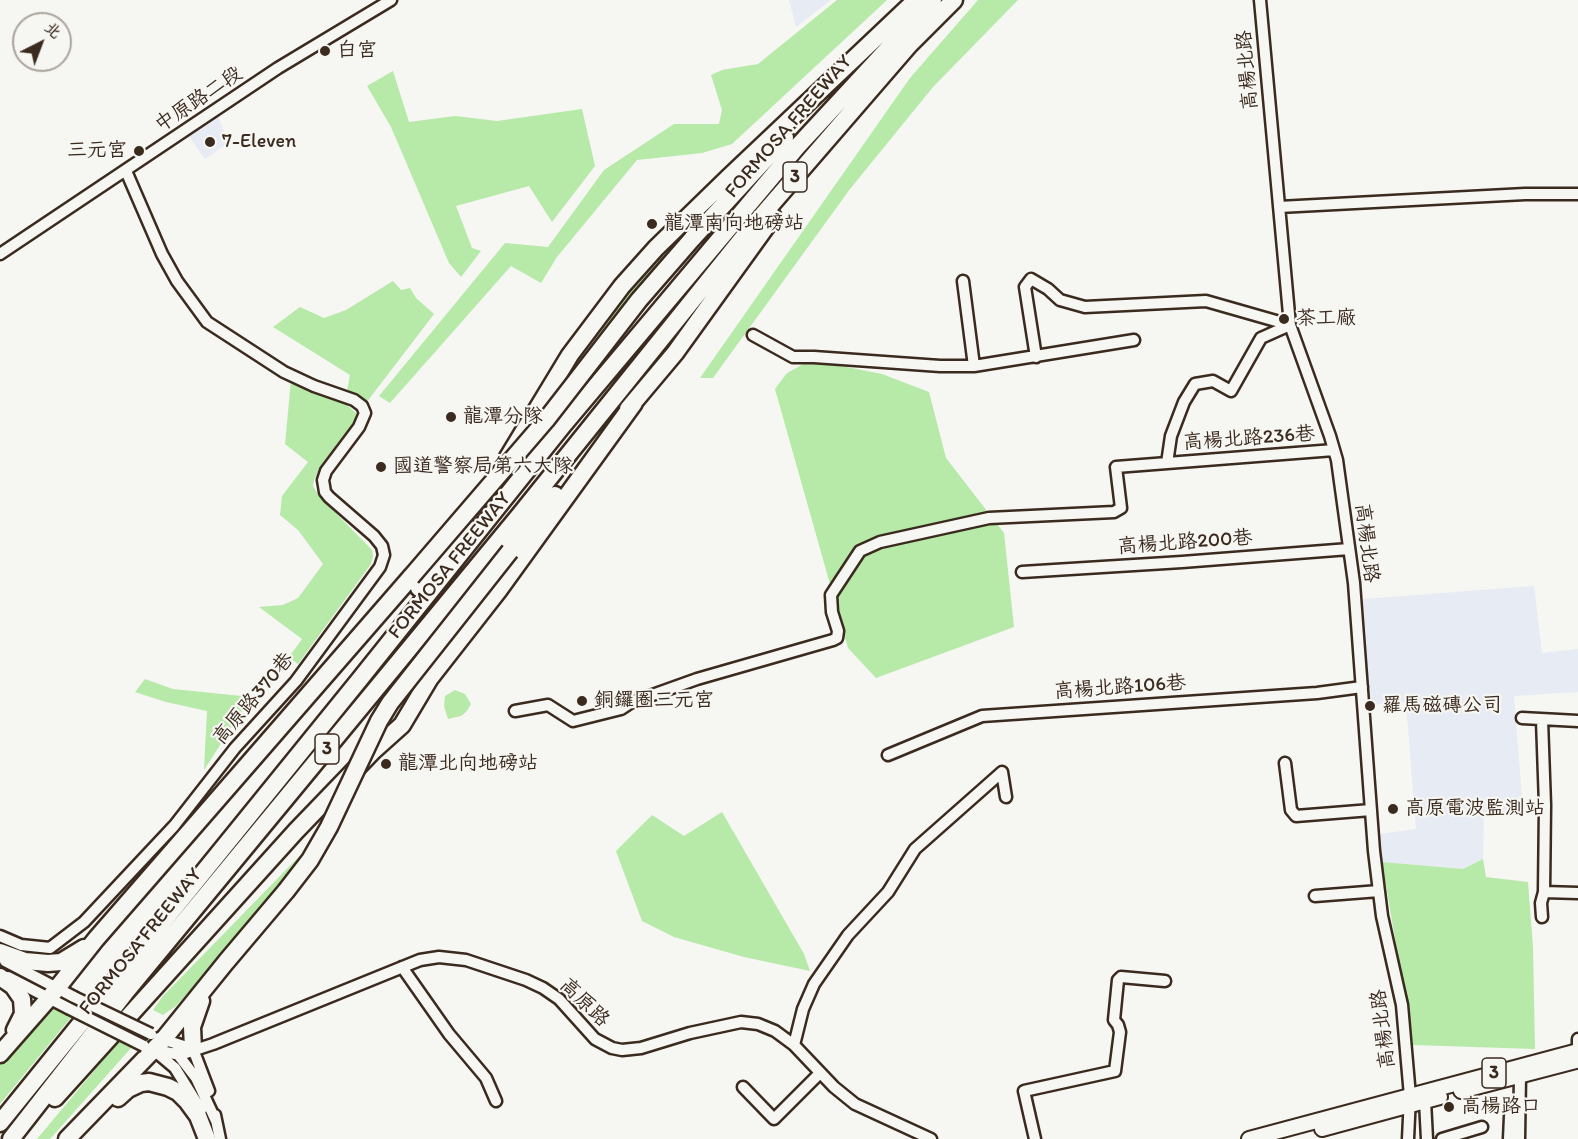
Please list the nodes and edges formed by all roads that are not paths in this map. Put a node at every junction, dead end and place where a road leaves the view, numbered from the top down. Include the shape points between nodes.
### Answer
1 (391, 0) edge
2 (916, 0) edge
3 (933, 0) edge
4 (954, 0) edge
5 (1260, 0) edge
6 (840, 73) junction
7 (832, 133) junction
8 (126, 171) junction
9 (1578, 194) edge
10 (1280, 207) junction
11 (0, 254) edge
12 (963, 280) dead end
13 (1290, 325) junction
14 (753, 335) dead end
15 (1134, 340) dead end
16 (1036, 357) junction
17 (974, 366) junction
18 (634, 403) junction
19 (1334, 450) junction
20 (1167, 463) junction
21 (1349, 549) junction
22 (1022, 572) dead end
23 (360, 679) junction
24 (1362, 687) junction
25 (515, 711) dead end
26 (1522, 718) dead end
27 (1542, 720) junction
28 (1578, 721) edge
29 (888, 755) dead end
30 (1285, 763) dead end
31 (1006, 797) dead end
32 (1371, 810) junction
33 (1379, 891) junction
34 (1544, 892) junction
35 (1578, 892) edge
36 (1315, 896) dead end
37 (1542, 917) dead end
38 (0, 936) edge
39 (96, 939) junction
40 (0, 952) edge
41 (0, 959) edge
42 (402, 967) junction
43 (0, 975) edge
44 (212, 981) junction
45 (1165, 981) dead end
46 (53, 992) junction
47 (1578, 1039) edge
48 (153, 1042) junction
49 (794, 1045) junction
50 (1578, 1050) edge
51 (186, 1052) junction
52 (1, 1053) edge
53 (1578, 1060) edge
54 (820, 1073) junction
55 (1520, 1076) junction
56 (743, 1087) dead end
57 (496, 1101) dead end
58 (1409, 1101) junction
59 (1425, 1101) junction
60 (1519, 1114) junction
61 (0, 1123) edge
62 (1482, 1127) dead end
63 (70, 1137) edge
64 (11, 1139) edge
65 (18, 1139) edge
66 (209, 1139) edge
67 (220, 1139) edge
68 (931, 1139) edge
69 (1035, 1139) edge
70 (1249, 1139) edge
71 (1282, 1139) edge
72 (1408, 1139) edge
73 (1427, 1139) edge
74 (1442, 1139) edge
75 (1509, 1139) edge
76 (1519, 1139) edge

1 - 8 street, 中原路二段 via 278,68
2 - 6 highway
3 - 23 highway, FORMOSA FREEWAY / 3 via 797,147 627,347
4 - 7 highway, FORMOSA FREEWAY / 3
5 - 10 street, 高楊北路
6 - 23 highway via 621,286 570,355 470,516 381,641
6 - 39 highway, bridge via 639,300 546,420
7 - 18 highway via 675,353
7 - 64 highway, FORMOSA FREEWAY / 3 via 125,993
8 - 11 street, 中原路二段
8 - 38 street, 高原路370巷 via 162,254 207,322 284,372 362,406 365,413 359,427 323,480 329,497 374,536 384,555 380,567 296,681 235,748 174,826 84,922 50,948 21,945
9 - 10 street
10 - 13 street, 高楊北路
12 - 17 street
13 - 16 street via 1206,301 1085,307 1060,300 1031,279 1026,287
13 - 19 street, 高楊北路
13 - 20 street via 1261,338 1231,391 1213,381 1195,384 1170,436
14 - 17 street via 793,357
15 - 16 street
16 - 17 street
18 - 44 highway, bridge via 597,443 390,703 310,860
18 - 65 highway via 430,678 402,725 296,831
19 - 20 street, 高楊北路236巷
19 - 21 street, 高楊北路
20 - 25 street, 高楊北路236巷 via 1116,466 1121,508 1114,512 989,518 880,542 860,551 831,595 838,631 833,640 697,679 621,709 573,721 548,705
21 - 22 street, 高楊北路200巷
21 - 24 street, 高楊北路
23 - 61 highway, FORMOSA FREEWAY / 3
24 - 29 street, 高楊北路106巷 via 982,716
24 - 32 street, 高楊北路
26 - 27 street
27 - 28 street
27 - 34 street
30 - 32 street via 1296,816
31 - 49 street via 1002,772 915,849 888,892 848,935 814,984
32 - 33 street, 高楊北路
33 - 36 street
33 - 58 street, 高楊北路 via 1402,1005
34 - 35 street
34 - 37 street via 1540,903
39 - 40 highway via 61,962 25,961
39 - 46 highway
41 - 46 street
42 - 49 street, 高原路 via 420,960 452,958 526,980 559,999 595,1039 622,1050 741,1022 775,1031
42 - 51 street, 高原路
42 - 57 street via 486,1078
43 - 46 street
43 - 52 highway via 16,990 23,1004 19,1023
44 - 48 highway
44 - 51 highway via 195,1016
45 - 69 street via 1120,977 1118,980 1113,1020 1120,1032 1116,1071 1024,1091
46 - 48 street, bridge via 74,997
46 - 48 street, bridge via 68,1008
46 - 52 highway
47 - 50 street
48 - 51 street
48 - 63 highway
48 - 66 street via 189,1088 204,1117
49 - 54 street, 高原路
50 - 58 main road, 3
51 - 67 street via 208,1087
53 - 55 main road, 3
54 - 56 street via 774,1119
54 - 68 street, 高原路 via 855,1104
55 - 59 main road, 3
55 - 60 street
58 - 59 main road, 3
58 - 70 main road, 3
58 - 71 main road, 3
58 - 72 street, 高楊北路
59 - 73 street
60 - 75 street via 1510,1116
60 - 76 street
62 - 74 street
63 - 66 highway via 128,1089 149,1082 168,1087 183,1097

